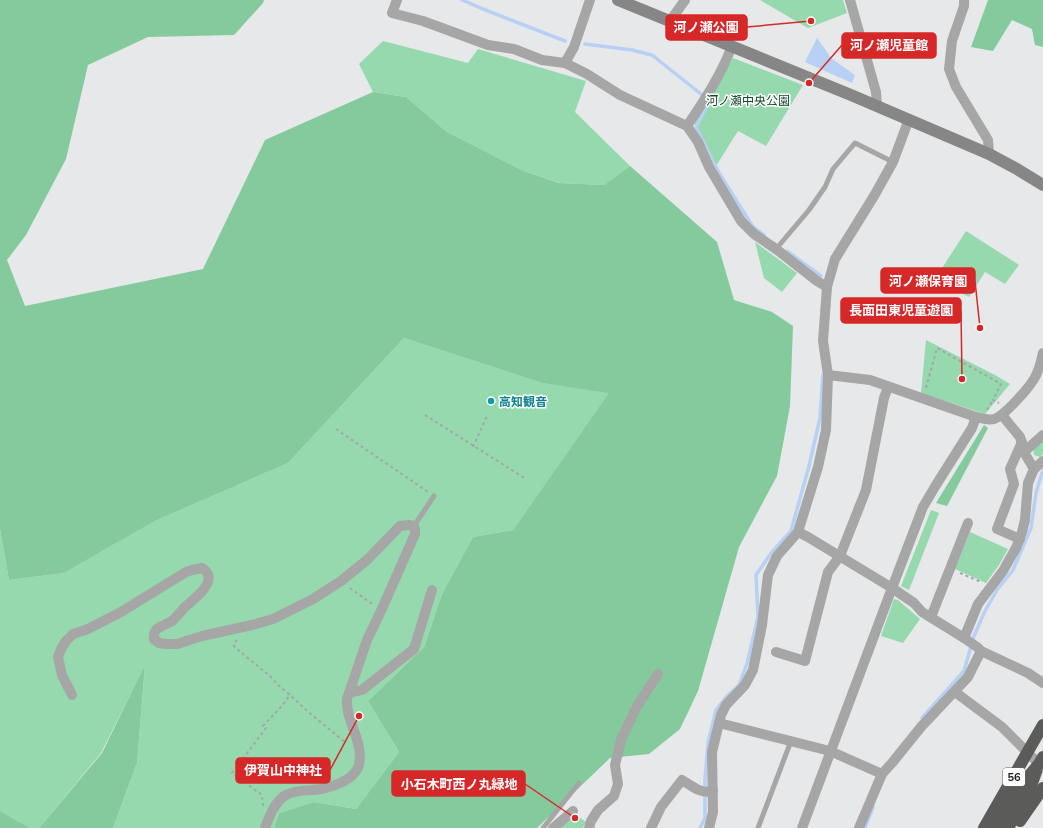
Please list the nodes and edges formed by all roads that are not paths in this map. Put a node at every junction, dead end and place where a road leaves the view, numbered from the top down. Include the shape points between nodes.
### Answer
1 (397, 0) edge
2 (590, 0) edge
3 (618, 0) edge
4 (685, 0) edge
5 (850, 0) edge
6 (964, 0) edge
7 (670, 21) junction
8 (732, 46) junction
9 (565, 63) junction
10 (877, 106) junction
11 (909, 120) junction
12 (687, 126) junction
13 (989, 154) junction
14 (893, 162) junction
15 (1043, 185) edge
16 (776, 249) junction
17 (827, 287) junction
18 (1043, 353) edge
19 (828, 375) junction
20 (888, 387) junction
21 (1005, 412) junction
22 (976, 417) junction
23 (1043, 435) edge
24 (1023, 446) junction
25 (1043, 461) edge
26 (1034, 469) junction
27 (434, 496) road end
28 (968, 523) dead end
29 (414, 526) junction
30 (798, 532) junction
31 (1020, 539) junction
32 (840, 556) junction
33 (892, 588) junction
34 (432, 590) dead end
35 (931, 617) junction
36 (966, 639) junction
37 (979, 649) junction
38 (776, 652) dead end
39 (658, 674) dead end
40 (1043, 683) edge
41 (955, 692) junction
42 (350, 693) junction
43 (72, 695) dead end
44 (719, 723) junction
45 (1043, 725) edge
46 (791, 741) junction
47 (830, 751) junction
48 (1027, 752) junction
49 (1042, 763) edge
50 (882, 774) junction
51 (579, 783) dead end
52 (1043, 788) edge
53 (707, 792) junction
54 (573, 811) dead end
55 (267, 824) edge
56 (544, 828) edge
57 (553, 828) edge
58 (589, 828) edge
59 (651, 828) edge
60 (709, 828) edge
61 (758, 828) edge
62 (802, 828) edge
63 (858, 828) edge
64 (984, 828) edge
65 (995, 828) edge
66 (1008, 828) edge
67 (1015, 828) edge

1 - 9 street via 392,13 423,21 488,45 514,49 542,60
2 - 9 street via 574,47
3 - 7 street
4 - 7 street
5 - 10 street via 876,92
6 - 13 street via 952,41 949,69 956,87 988,140
7 - 8 street
8 - 10 street
8 - 12 street via 706,98
9 - 12 street via 620,95
10 - 11 street
11 - 13 street
11 - 14 street
12 - 16 street via 741,221 754,234
13 - 15 street
14 - 16 lane via 855,143 834,169 809,210
14 - 17 street via 835,259
16 - 17 street
17 - 19 street via 823,341
18 - 21 street via 1034,380
19 - 20 street via 870,380
19 - 30 street via 826,430 818,467
20 - 22 street
20 - 32 street via 866,490
21 - 22 street via 994,419
21 - 24 street
22 - 33 street via 972,428 923,507
23 - 24 street
24 - 26 street
24 - 31 street via 1010,469 1014,484 997,529
25 - 26 street
26 - 31 street via 1028,484 1025,520
27 - 29 lane
28 - 35 street
29 - 42 street via 415,534 367,640
29 - 43 street via 400,526 367,560 341,581 313,599 268,621 177,644 159,643 154,639 156,631 173,620 207,585 207,573 202,568 186,572 122,612 74,634 66,641 58,657 62,675
30 - 32 street
30 - 44 street via 777,556 768,575 753,670 745,685 726,705
31 - 36 street via 1003,571 978,604
32 - 33 street
32 - 38 street via 828,572 805,661
33 - 35 street
33 - 47 street
34 - 42 street via 414,649 362,690
35 - 36 street
36 - 37 street
37 - 40 street
37 - 41 street via 968,677
39 - 58 street via 636,708 621,740 614,765 618,784 614,796 598,810
41 - 48 street via 1002,727
41 - 50 street via 921,727
42 - 55 street via 347,704 360,754 356,771 336,785 289,794 269,815
44 - 46 street
44 - 53 street
45 - 48 highway, 56
46 - 47 street
46 - 61 lane
47 - 50 street
47 - 62 street
48 - 49 street
48 - 64 highway, 56
49 - 65 highway, 56 via 1022,784
49 - 66 highway, 56
50 - 63 street
51 - 56 lane
52 - 67 highway, 56
53 - 59 street via 682,780 661,807
53 - 60 street via 714,812
54 - 57 street

